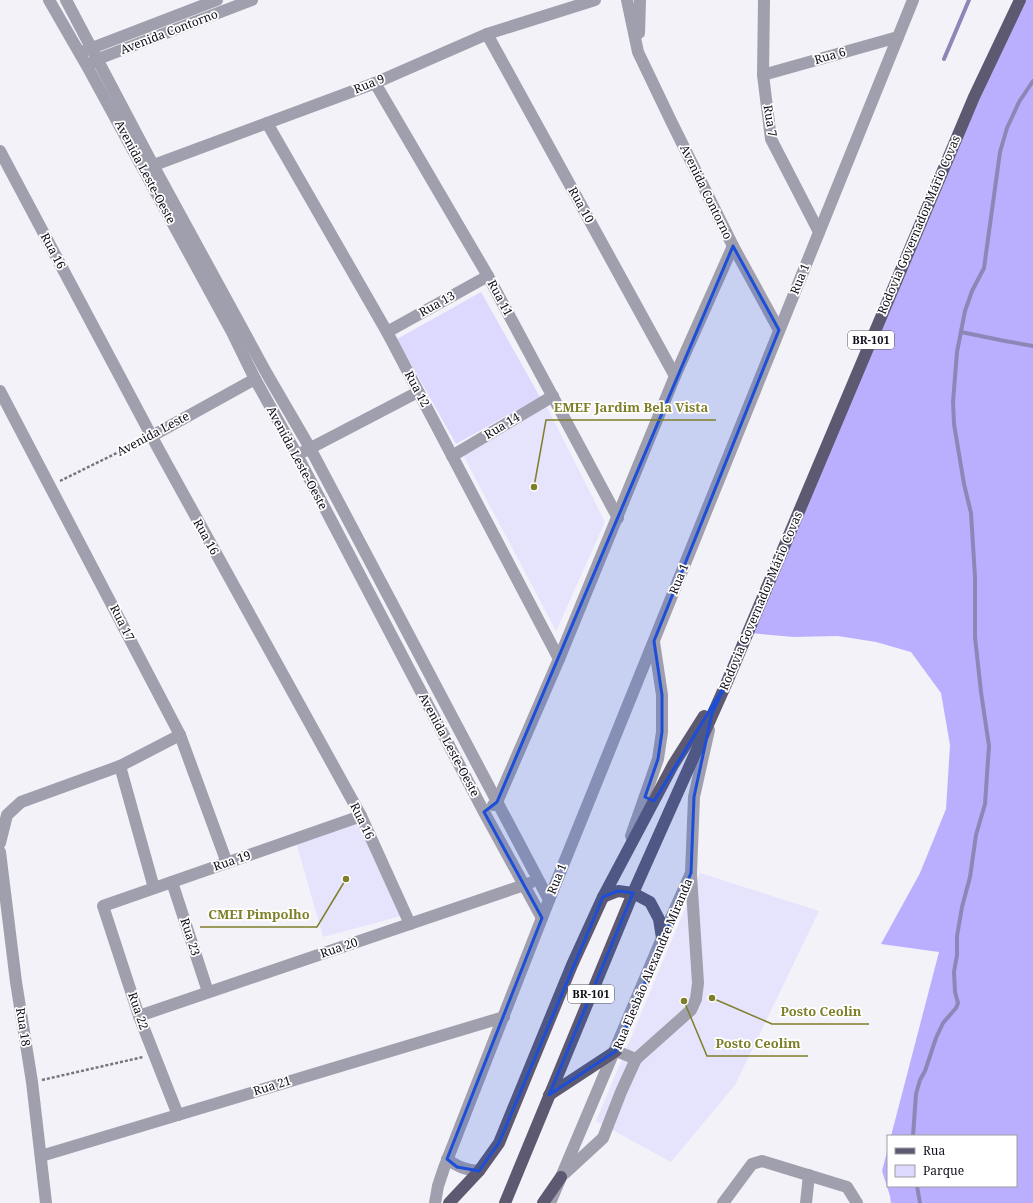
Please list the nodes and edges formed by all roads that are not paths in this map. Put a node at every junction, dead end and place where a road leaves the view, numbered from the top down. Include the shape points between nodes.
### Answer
1 (49, 0) edge
2 (66, 0) edge
3 (217, 0) edge
4 (252, 0) edge
5 (595, 0) edge
6 (627, 0) edge
7 (640, 0) edge
8 (764, 0) edge
9 (913, 0) edge
10 (1020, 0) edge
11 (487, 34) junction
12 (898, 37) junction
13 (85, 50) junction
14 (638, 52) junction
15 (92, 63) junction
16 (763, 75) junction
17 (375, 83) junction
18 (267, 123) junction
19 (0, 151) edge
20 (148, 167) junction
21 (819, 232) junction
22 (733, 246) junction
23 (488, 276) junction
24 (779, 330) junction
25 (387, 332) junction
26 (675, 376) junction
27 (255, 379) junction
28 (0, 391) edge
29 (418, 392) junction
30 (552, 396) junction
31 (152, 436) junction
32 (310, 448) junction
33 (297, 455) junction
34 (452, 456) junction
35 (618, 518) junction
36 (654, 641) junction
37 (559, 659) junction
38 (727, 682) junction
39 (712, 713) junction
40 (180, 735) junction
41 (120, 766) junction
42 (497, 802) junction
43 (484, 812) junction
44 (361, 816) junction
45 (0, 843) edge
46 (0, 852) edge
47 (623, 860) junction
48 (227, 863) junction
49 (691, 873) junction
50 (538, 880) junction
51 (172, 882) junction
52 (523, 885) junction
53 (154, 888) junction
54 (633, 893) junction
55 (603, 897) junction
56 (549, 900) junction
57 (103, 906) joint
58 (542, 918) junction
59 (410, 924) junction
60 (662, 938) junction
61 (208, 992) junction
62 (139, 1016) junction
63 (504, 1017) junction
64 (616, 1051) junction
65 (636, 1060) junction
66 (549, 1095) junction
67 (178, 1114) junction
68 (41, 1156) junction
69 (447, 1159) junction
70 (479, 1171) junction
71 (809, 1175) junction
72 (561, 1177) junction
73 (46, 1203) edge
74 (435, 1203) edge
75 (449, 1203) edge
76 (505, 1203) edge
77 (543, 1203) edge
78 (550, 1203) edge
79 (724, 1203) edge
80 (806, 1203) edge
81 (857, 1203) edge

1 - 13 street, Avenida Leste-Oeste
2 - 13 street, Avenida Leste-Oeste
3 - 13 street, Avenida Contorno
4 - 15 street, Avenida Contorno
5 - 11 street, Rua 9
6 - 14 street, Avenida Contorno
7 - 14 street, Avenida Contorno
8 - 16 street, Rua 7
9 - 12 street, Rua 1
10 - 38 main road, Rodovia Governador Mário Covas / BR-101 via 974,97
11 - 17 street, Rua 9
11 - 26 street, Rua 10
12 - 16 street, Rua 6
12 - 21 street, Rua 1
13 - 15 street, Avenida Leste-Oeste
14 - 22 street, Avenida Contorno
15 - 20 street, Avenida Leste-Oeste
16 - 21 street, Rua 7 via 771,139
17 - 18 street, Rua 9
17 - 23 street, Rua 11
18 - 20 street, Rua 9
18 - 25 street, Rua 12
19 - 31 street, Rua 16
20 - 27 street, Avenida Leste-Oeste
20 - 32 street, Avenida Leste-Oeste
21 - 24 street, Rua 1
22 - 24 street, Avenida Contorno
22 - 26 street
23 - 25 street, Rua 13
23 - 30 street, Rua 11
24 - 36 street, Rua 1
25 - 29 street, Rua 12
26 - 35 street
27 - 31 street, Avenida Leste
27 - 33 street, Avenida Leste-Oeste
28 - 40 street, Rua 17
29 - 32 street
29 - 34 street, Rua 12
30 - 34 street, Rua 14
30 - 35 street, Rua 11
31 - 44 street, Rua 16
32 - 33 street
32 - 42 street, Avenida Leste-Oeste
33 - 43 street, Avenida Leste-Oeste
34 - 37 street, Rua 12
35 - 37 street
36 - 47 street via 662,695 662,732 658,759
36 - 56 street, Rua 1
37 - 42 street
38 - 39 main road, Rodovia Governador Mário Covas / BR-101
38 - 47 main road via 673,765
39 - 49 street, Rua Elesbão Alexandre Miranda via 694,797
39 - 54 main road, Rodovia Governador Mário Covas / BR-101
40 - 41 street
40 - 48 street, Rua 17
41 - 45 street via 21,802 7,815
41 - 53 street
42 - 43 street
42 - 50 street, Avenida Leste-Oeste
43 - 52 street, Avenida Leste-Oeste
44 - 48 street, Rua 19
44 - 59 street, Rua 16
46 - 68 street, Rua 18
47 - 55 main road
48 - 51 street, Rua 19
49 - 60 street, Rua Elesbão Alexandre Miranda
49 - 65 street via 698,983 696,999 691,1010
50 - 52 street, Rua 20
50 - 56 street, Avenida Leste-Oeste
51 - 53 street, Rua 19
51 - 61 street, Rua 23
52 - 58 street, Avenida Leste-Oeste
52 - 59 street, Rua 20
53 - 57 street, Rua 19
54 - 55 main road via 618,891
54 - 60 main road via 650,902 658,919
54 - 66 main road, Rodovia Governador Mário Covas / BR-101
55 - 70 main road via 572,965 499,1143
56 - 58 street, Rua 1
57 - 62 street, Rua 22
58 - 63 street, Rua 1
59 - 61 street, Rua 20
60 - 64 street, Rua Elesbão Alexandre Miranda
61 - 62 street, Rua 20
62 - 67 street, Rua 22
63 - 67 street, Rua 21
63 - 69 street, Rua 1
64 - 65 street
64 - 66 main road
64 - 72 street, Rua Elesbão Alexandre Miranda
65 - 72 street via 603,1138
66 - 76 main road, Rodovia Governador Mário Covas / BR-101
67 - 68 street, Rua 21
68 - 73 street, Rua 18
69 - 70 street via 457,1167
69 - 74 street, Rua 1
70 - 75 main road
71 - 79 street via 762,1161 752,1164
71 - 80 street
71 - 81 street via 847,1187
72 - 77 main road
72 - 78 street, Rua Elesbão Alexandre Miranda

